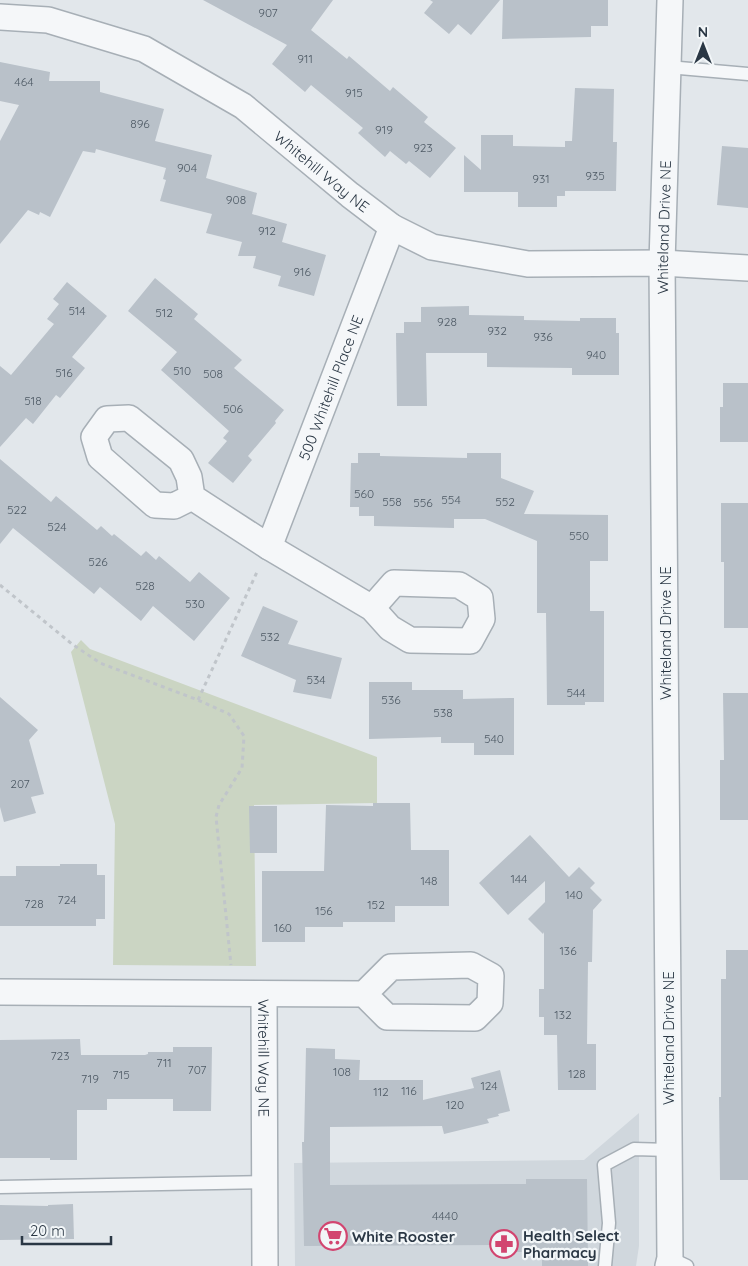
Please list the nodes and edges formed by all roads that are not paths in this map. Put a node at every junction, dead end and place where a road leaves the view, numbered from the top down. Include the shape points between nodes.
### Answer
1 (670, 0) edge
2 (0, 17) edge
3 (668, 67) junction
4 (748, 74) edge
5 (392, 227) junction
6 (662, 263) junction
7 (748, 268) edge
8 (192, 497) dead end
9 (269, 547) junction
10 (372, 608) dead end
11 (0, 992) edge
12 (264, 994) junction
13 (364, 994) dead end
14 (669, 1150) junction
15 (265, 1182) junction
16 (0, 1187) edge
17 (675, 1263) edge
18 (265, 1266) edge
19 (605, 1266) edge

1 - 3 street, Whiteland Drive NE
2 - 5 street, Whitehill Way NE via 48,20 144,49 243,106
3 - 4 lane
3 - 6 street, Whiteland Drive NE
5 - 6 street, Whitehill Way NE via 432,247 528,264
5 - 9 street, 500 Whitehill Place NE
6 - 7 street, Whitehill Way NE
6 - 14 street, Whiteland Drive NE
8 - 9 street
9 - 10 street
11 - 12 street, Whitehill Way NE
12 - 13 street
12 - 15 street, Whitehill Way NE
14 - 17 street, Whiteland Drive NE
14 - 19 lane via 634,1149 604,1165 609,1223
15 - 16 lane
15 - 18 street, Whitehill Way NE

